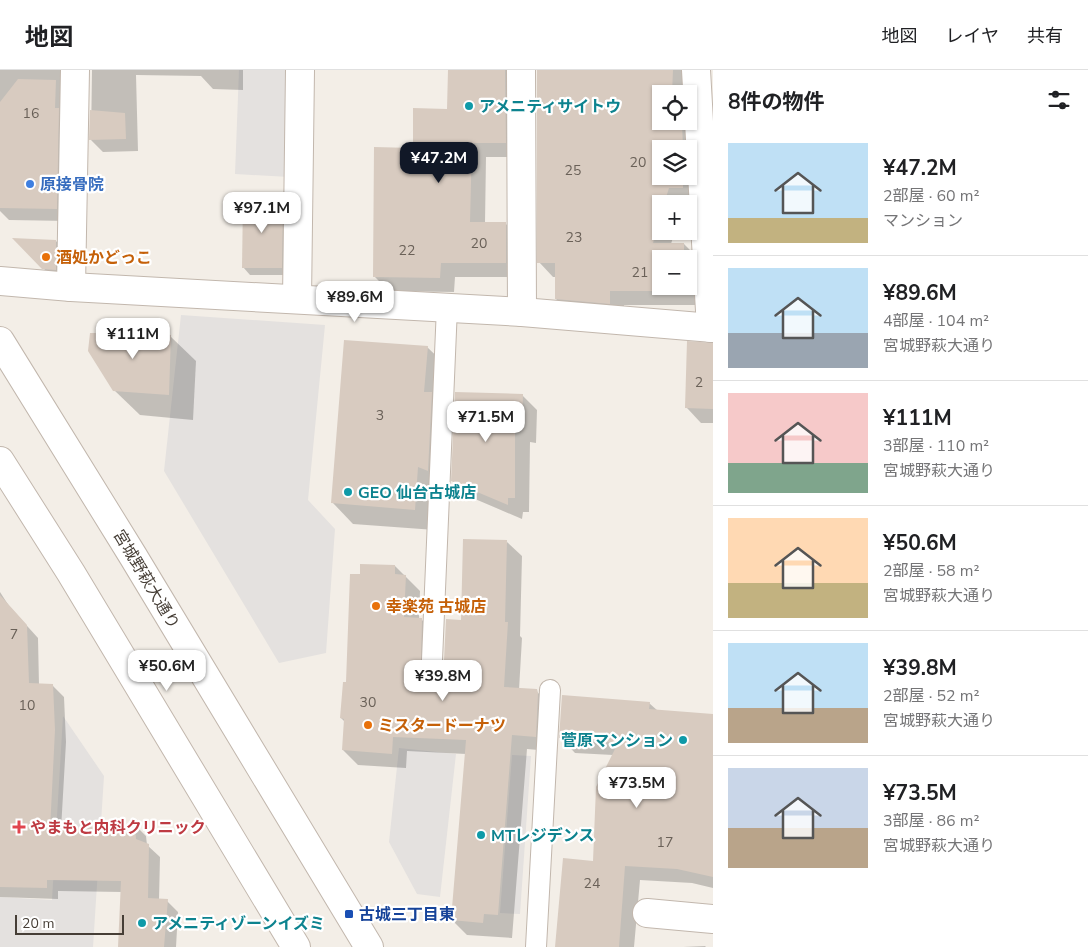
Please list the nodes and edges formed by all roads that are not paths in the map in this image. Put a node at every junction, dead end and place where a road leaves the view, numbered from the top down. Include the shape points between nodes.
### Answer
1 (75, 70) edge
2 (300, 70) edge
3 (521, 70) edge
4 (696, 70) edge
5 (0, 281) edge
6 (71, 287) junction
7 (297, 299) junction
8 (447, 307) junction
9 (522, 312) junction
10 (712, 328) edge
11 (0, 341) edge
12 (0, 461) edge
13 (432, 660) dead end
14 (550, 690) dead end
15 (647, 913) dead end
16 (713, 919) edge
17 (296, 947) edge
18 (369, 947) edge
19 (536, 947) edge

1 - 6 street
2 - 7 street
3 - 9 street
4 - 10 street
5 - 6 street
6 - 7 street
7 - 8 street
8 - 9 street
8 - 13 lane
9 - 10 street
11 - 18 street, 宮城野萩大通り
12 - 17 street
14 - 19 lane
15 - 16 street

